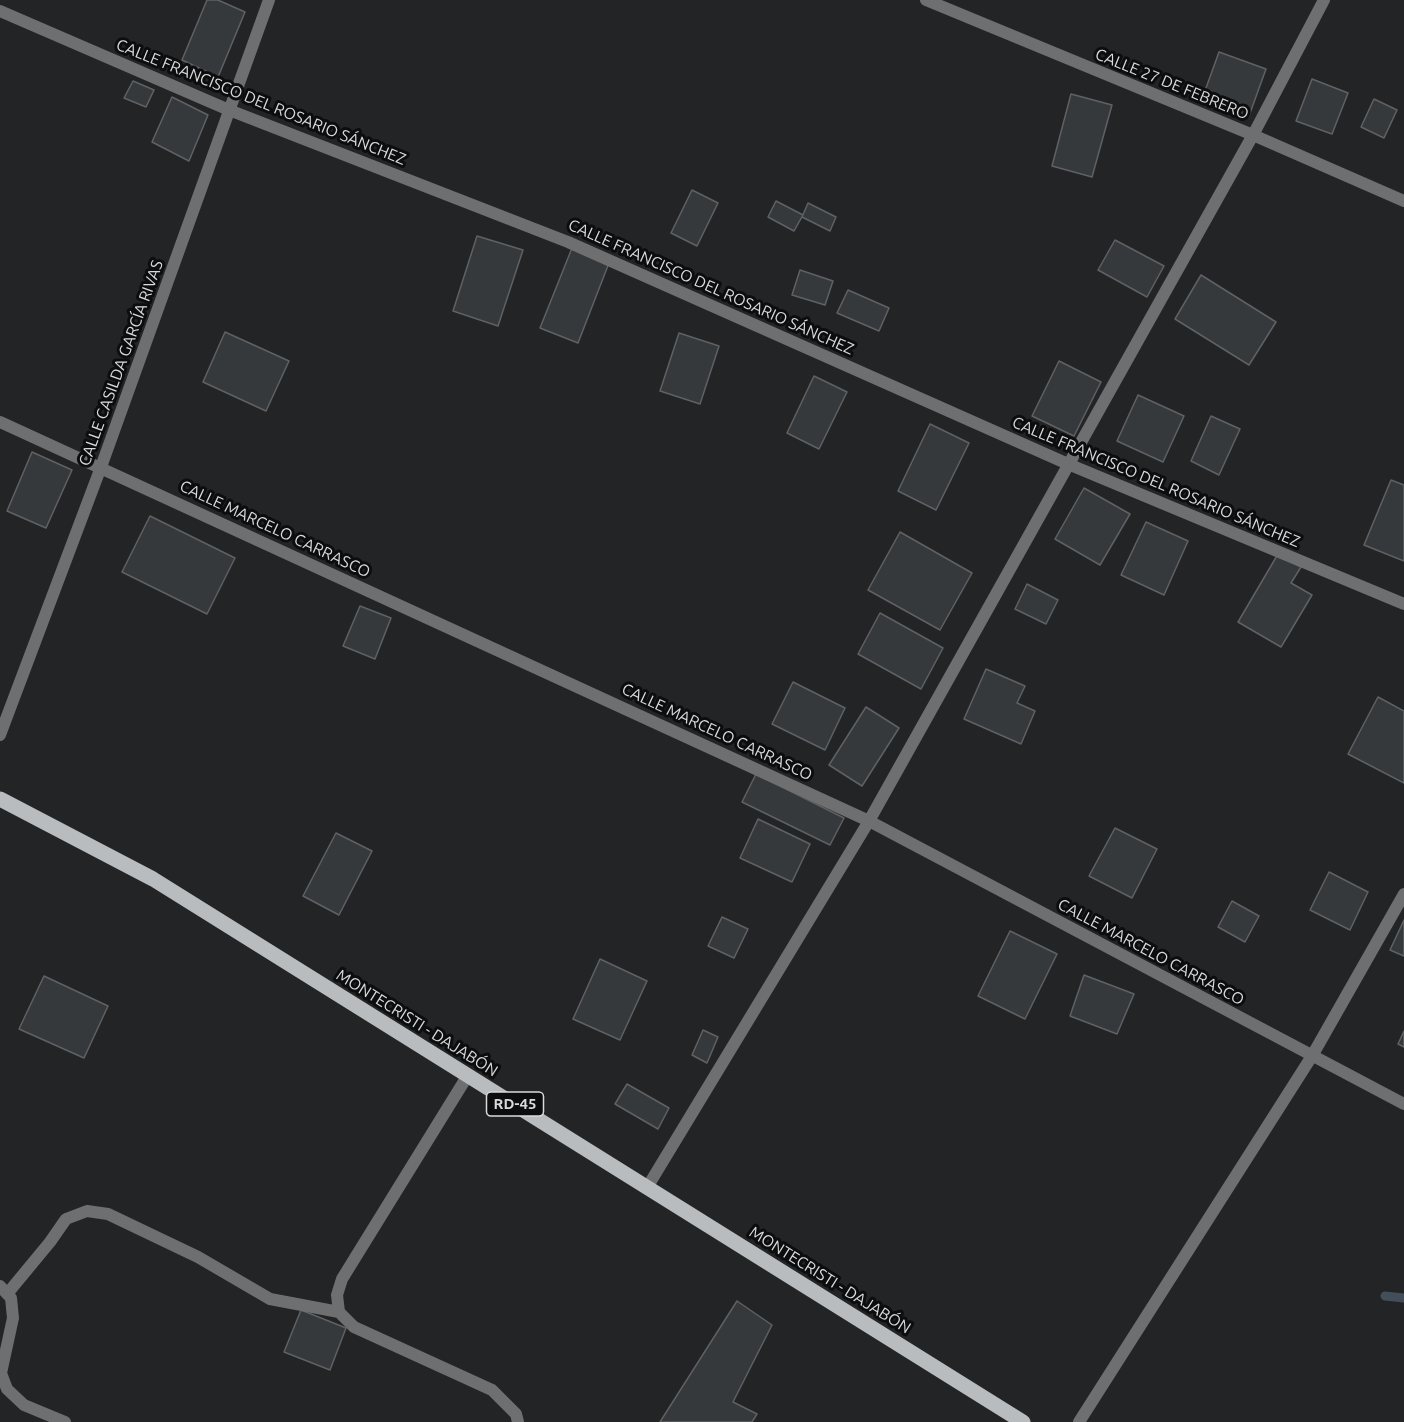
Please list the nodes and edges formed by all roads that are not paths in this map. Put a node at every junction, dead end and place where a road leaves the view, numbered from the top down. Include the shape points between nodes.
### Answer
1 (269, 0) edge
2 (926, 0) edge
3 (1324, 0) edge
4 (0, 11) edge
5 (229, 110) junction
6 (1253, 135) junction
7 (1404, 201) edge
8 (0, 422) edge
9 (1068, 464) junction
10 (101, 467) junction
11 (1404, 604) edge
12 (0, 735) edge
13 (0, 799) edge
14 (869, 820) junction
15 (1404, 894) edge
16 (1312, 1056) junction
17 (468, 1075) junction
18 (1404, 1104) edge
19 (648, 1186) junction
20 (4, 1290) edge
21 (339, 1312) junction
22 (0, 1373) edge
23 (1003, 1417) edge
24 (65, 1422) edge
25 (518, 1422) edge
26 (1023, 1422) edge
27 (1079, 1422) edge

1 - 5 street, CALLE CASILDA GARCÍA RIVAS
2 - 6 street, CALLE 27 DE FEBRERO
3 - 6 street
4 - 5 street, CALLE FRANCISCO DEL ROSARIO SÁNCHEZ
5 - 9 street, CALLE FRANCISCO DEL ROSARIO SÁNCHEZ via 568,242
5 - 10 street, CALLE CASILDA GARCÍA RIVAS
6 - 7 street, CALLE 27 DE FEBRERO
6 - 9 street
8 - 10 street, CALLE MARCELO CARRASCO
9 - 11 street, CALLE FRANCISCO DEL ROSARIO SÁNCHEZ
9 - 14 street
10 - 12 street, CALLE CASILDA GARCÍA RIVAS
10 - 14 street, CALLE MARCELO CARRASCO
13 - 17 main road, MONTECRISTI - DAJABÓN / RD-45 via 153,879
14 - 16 street, CALLE MARCELO CARRASCO
14 - 19 street
15 - 16 street
16 - 18 street, CALLE MARCELO CARRASCO
16 - 27 street
17 - 19 main road, MONTECRISTI - DAJABÓN / RD-45
17 - 21 street via 342,1279 337,1294
19 - 23 main road, MONTECRISTI - DAJABÓN / RD-45
20 - 21 street via 50,1242 66,1219 87,1211 108,1214 198,1257 270,1299
20 - 22 street via 11,1298 13,1318
21 - 25 street via 354,1327 492,1390 516,1414
22 - 24 street via 7,1389 24,1405
23 - 26 main road, MONTECRISTI - DAJABÓN / RD-45

